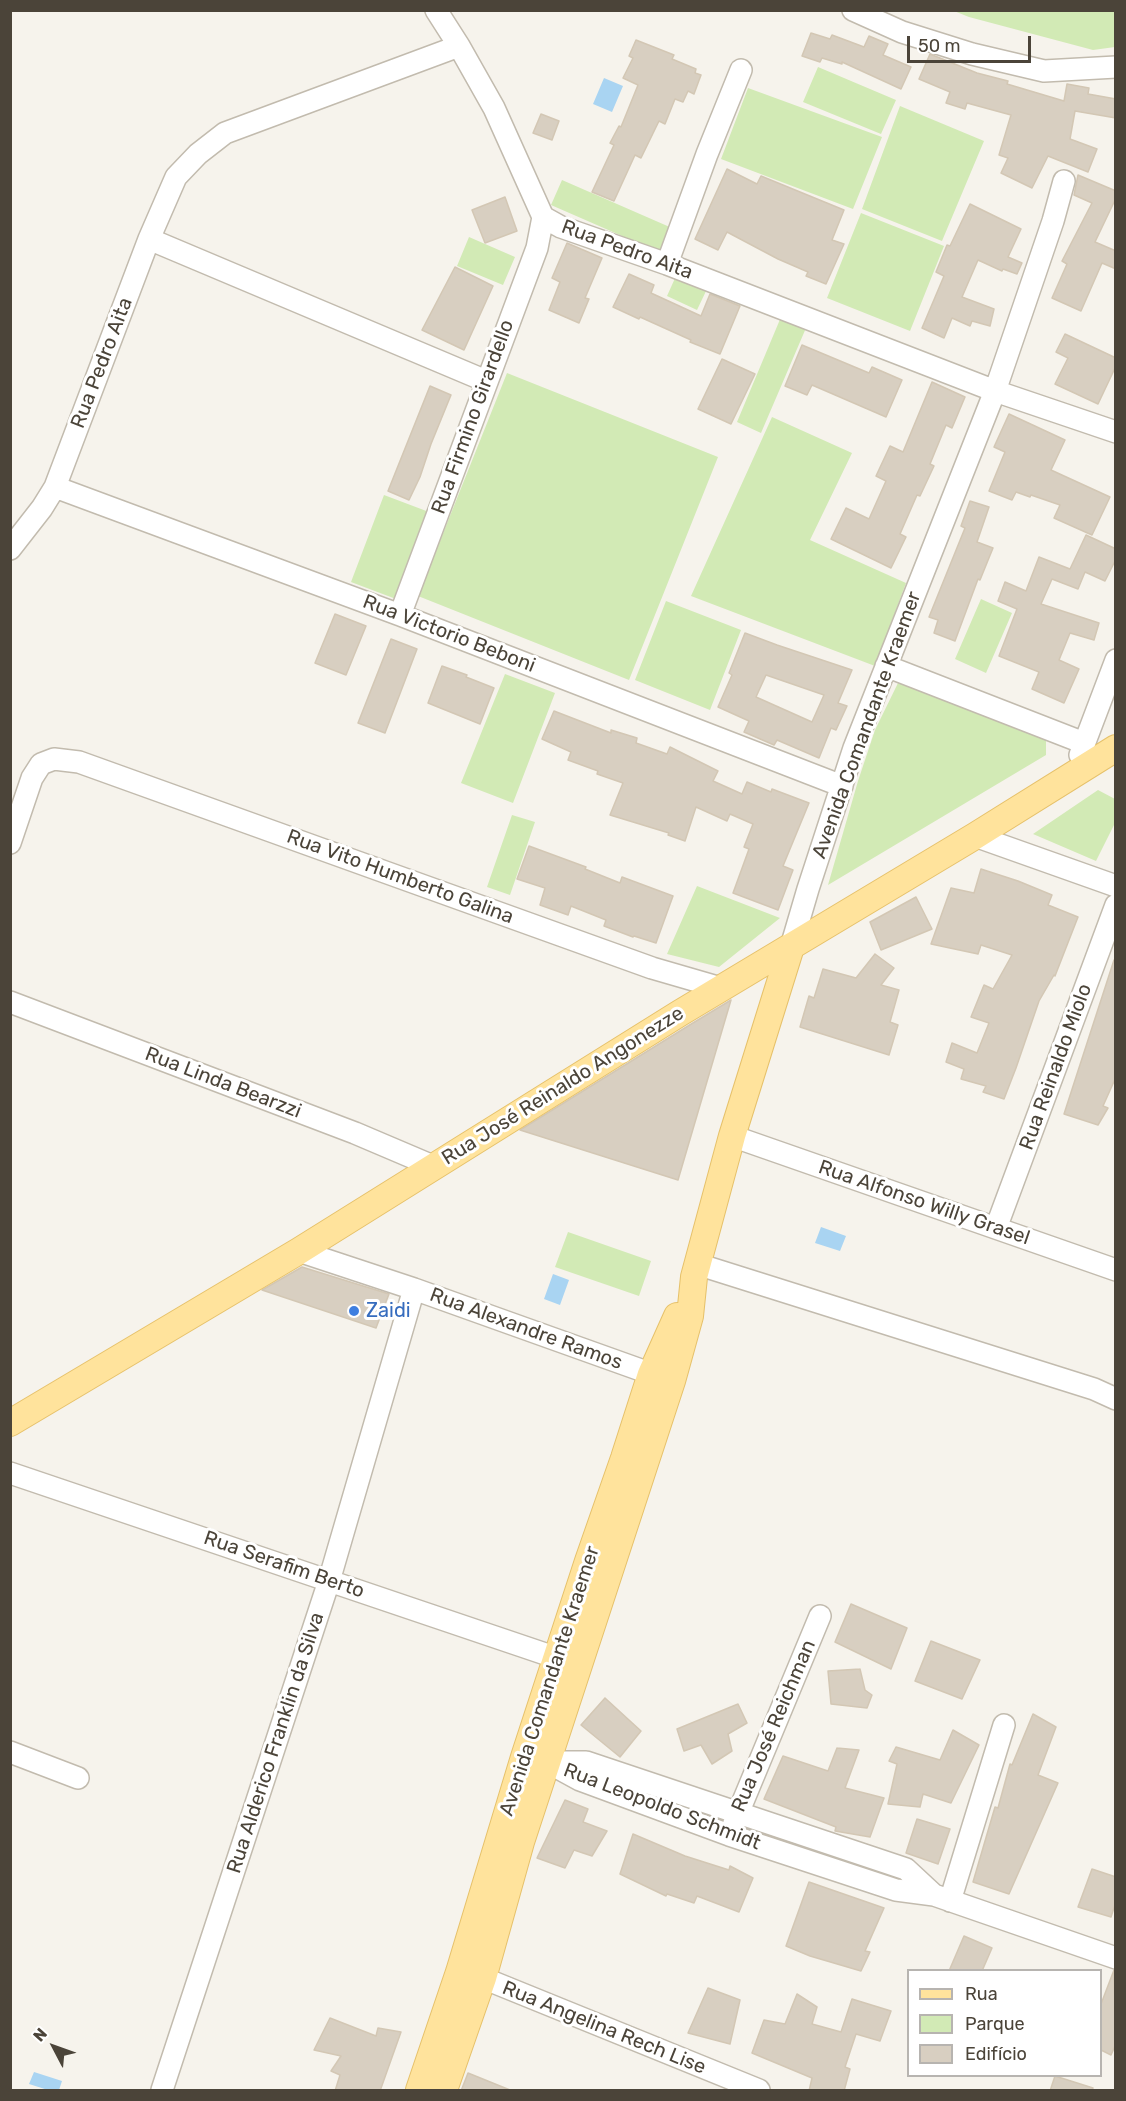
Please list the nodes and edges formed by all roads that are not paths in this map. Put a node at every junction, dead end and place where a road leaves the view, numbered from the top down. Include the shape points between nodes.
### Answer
1 (436, 10) edge
2 (853, 10) edge
3 (459, 46) junction
4 (1116, 68) edge
5 (741, 70) dead end
6 (1064, 181) dead end
7 (543, 217) junction
8 (149, 239) junction
9 (667, 264) junction
10 (486, 381) junction
11 (995, 391) junction
12 (1116, 432) edge
13 (55, 487) junction
14 (10, 549) edge
15 (399, 615) junction
16 (1116, 660) edge
17 (886, 666) junction
18 (1084, 743) junction
19 (1116, 748) edge
20 (1072, 775) junction
21 (842, 786) junction
22 (975, 836) junction
23 (10, 843) edge
24 (1116, 886) edge
25 (1116, 905) edge
26 (791, 947) junction
27 (722, 988) junction
28 (10, 1002) edge
29 (732, 1136) junction
30 (435, 1167) junction
31 (996, 1228) junction
32 (299, 1251) junction
33 (696, 1270) junction
34 (1116, 1270) edge
35 (414, 1289) junction
36 (661, 1378) junction
37 (1116, 1399) edge
38 (10, 1423) edge
39 (10, 1473) edge
40 (329, 1581) junction
41 (820, 1616) dead end
42 (568, 1662) junction
43 (1004, 1725) dead end
44 (10, 1752) edge
45 (535, 1760) junction
46 (78, 1778) dead end
47 (738, 1812) junction
48 (729, 1835) junction
49 (942, 1898) junction
50 (1116, 1959) edge
51 (471, 1975) junction
52 (162, 2091) edge
53 (419, 2091) edge
54 (444, 2091) edge
55 (759, 2091) edge

1 - 3 street
2 - 4 street via 902,32 1044,71
3 - 7 street, Rua Pedro Aita via 494,108
3 - 8 street, Rua Pedro Aita via 225,133 176,177
5 - 9 street
6 - 11 street, Avenida Comandante Kraemer
7 - 9 street, Rua Pedro Aita
7 - 10 street, Rua Firmino Girardello via 537,249
8 - 10 street
8 - 13 street, Rua Pedro Aita
9 - 11 street, Rua Pedro Aita
10 - 15 street, Rua Firmino Girardello
11 - 12 street, Rua Pedro Aita
11 - 17 street, Avenida Comandante Kraemer
13 - 14 street, Rua Pedro Aita
13 - 15 street, Rua Victorio Beboni
15 - 21 street, Rua Victorio Beboni
16 - 18 street
17 - 18 street
17 - 21 street, Avenida Comandante Kraemer
18 - 20 street
19 - 20 main road, Rua José Reinaldo Angonezze
20 - 22 main road, Rua José Reinaldo Angonezze
21 - 26 street, Avenida Comandante Kraemer
22 - 24 street
22 - 26 main road, Rua José Reinaldo Angonezze
23 - 27 street, Rua Vito Humberto Galina via 32,778 41,764 54,759 79,762 652,968
25 - 31 street, Rua Reinaldo Miolo
26 - 27 main road, Rua José Reinaldo Angonezze
26 - 29 main road, Avenida Comandante Kraemer
27 - 30 main road, Rua José Reinaldo Angonezze
28 - 30 street, Rua Linda Bearzzi
29 - 31 street, Rua Alfonso Willy Grasel
29 - 33 main road, Avenida Comandante Kraemer
30 - 32 main road, Rua José Reinaldo Angonezze
31 - 34 street, Rua Alfonso Willy Grasel
32 - 35 street, Rua Alexandre Ramos
32 - 38 main road, Rua José Reinaldo Angonezze
33 - 36 main road, Avenida Comandante Kraemer via 690,1316
33 - 37 street via 1094,1389
35 - 36 street, Rua Alexandre Ramos
35 - 40 street, Rua Alderico Franklin da Silva
36 - 42 main road, Avenida Comandante Kraemer
39 - 40 street, Rua Serafim Berto
40 - 42 street, Rua Serafim Berto
40 - 52 street, Rua Alderico Franklin da Silva
41 - 47 street, Rua José Reichman
42 - 45 main road, Avenida Comandante Kraemer
43 - 49 street
44 - 46 street
45 - 47 street, Rua Leopoldo Schmidt via 586,1762
45 - 48 street, Rua Leopoldo Schmidt
45 - 51 main road, Avenida Comandante Kraemer
47 - 48 street, Rua José Reichman
47 - 49 street, Rua Leopoldo Schmidt via 906,1869
48 - 49 street, Rua Leopoldo Schmidt via 896,1890
49 - 50 street, Rua Leopoldo Schmidt
51 - 53 main road, Avenida Comandante Kraemer
51 - 54 main road, Avenida Comandante Kraemer
51 - 55 street, Rua Angelina Rech Lise

